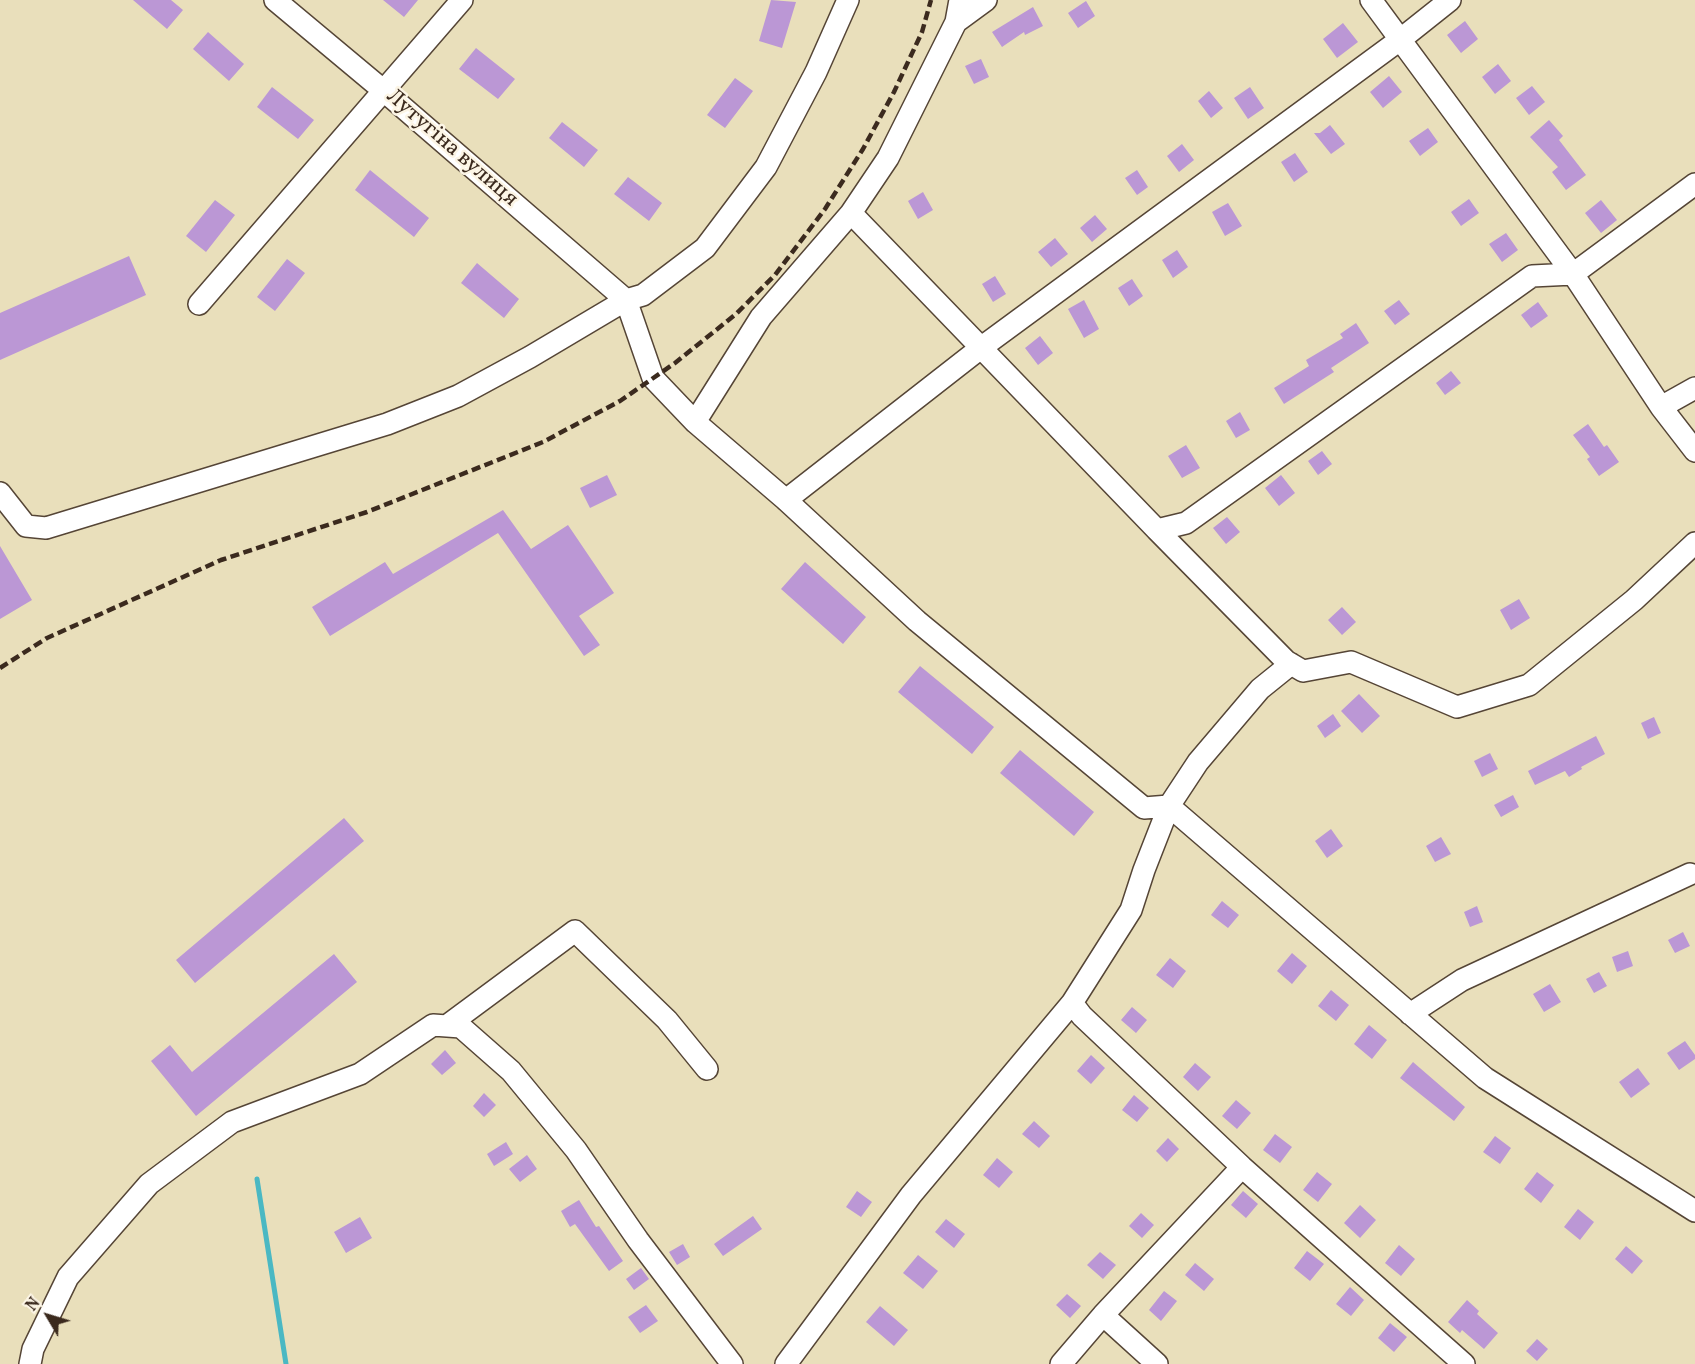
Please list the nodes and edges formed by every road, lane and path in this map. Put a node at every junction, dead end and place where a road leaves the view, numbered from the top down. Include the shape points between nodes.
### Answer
1 (275, 0) edge
2 (462, 0) edge
3 (848, 0) edge
4 (960, 0) edge
5 (986, 0) edge
6 (1371, 0) edge
7 (1450, 0) edge
8 (956, 22) junction
9 (1401, 39) junction
10 (384, 91) junction
11 (1695, 184) edge
12 (851, 213) junction
13 (1573, 274) junction
14 (626, 300) junction
15 (200, 304) dead end
16 (982, 348) junction
17 (1695, 388) edge
18 (1661, 407) junction
19 (695, 422) junction
20 (1695, 451) edge
21 (0, 493) edge
22 (786, 500) junction
23 (1157, 530) junction
24 (1695, 543) edge
25 (1291, 664) junction
26 (1169, 807) junction
27 (1690, 874) dead end
28 (1072, 1003) junction
29 (1410, 1014) junction
30 (448, 1025) junction
31 (707, 1069) dead end
32 (1242, 1167) junction
33 (1695, 1211) edge
34 (1102, 1316) junction
35 (30, 1364) edge
36 (732, 1364) edge
37 (786, 1364) edge
38 (1060, 1364) edge
39 (1157, 1364) edge
40 (1464, 1364) edge

1 - 10 street, Лутугіна вулиця
2 - 10 street
3 - 14 street via 816,72 766,167 705,248 644,295
4 - 8 street
5 - 8 street
6 - 9 street
7 - 9 street
8 - 12 street via 888,158
9 - 13 street
9 - 16 street
10 - 14 street, Лутугіна вулиця
10 - 15 street
11 - 13 street
12 - 16 street
12 - 19 street via 761,317
13 - 18 street
13 - 23 street via 1532,276 1186,523
14 - 19 street via 653,378
14 - 21 street via 458,396 376,428 46,528 26,526
16 - 22 street
16 - 23 street
17 - 18 street
18 - 20 street
19 - 22 street
22 - 26 street via 917,621 1144,808
23 - 25 street
24 - 25 street via 1634,600 1529,684 1457,707 1351,663 1302,671
25 - 26 street via 1260,689 1198,762
26 - 28 street via 1131,910
26 - 29 street
27 - 29 street via 1462,980
28 - 32 street
28 - 37 street via 911,1195
29 - 33 street via 1485,1078
30 - 31 street via 575,931 668,1020
30 - 35 street via 433,1025 360,1074 232,1122 149,1184 68,1276 33,1349
30 - 36 street via 461,1027 511,1071 576,1150
32 - 34 street
32 - 40 street
34 - 38 street
34 - 39 street

